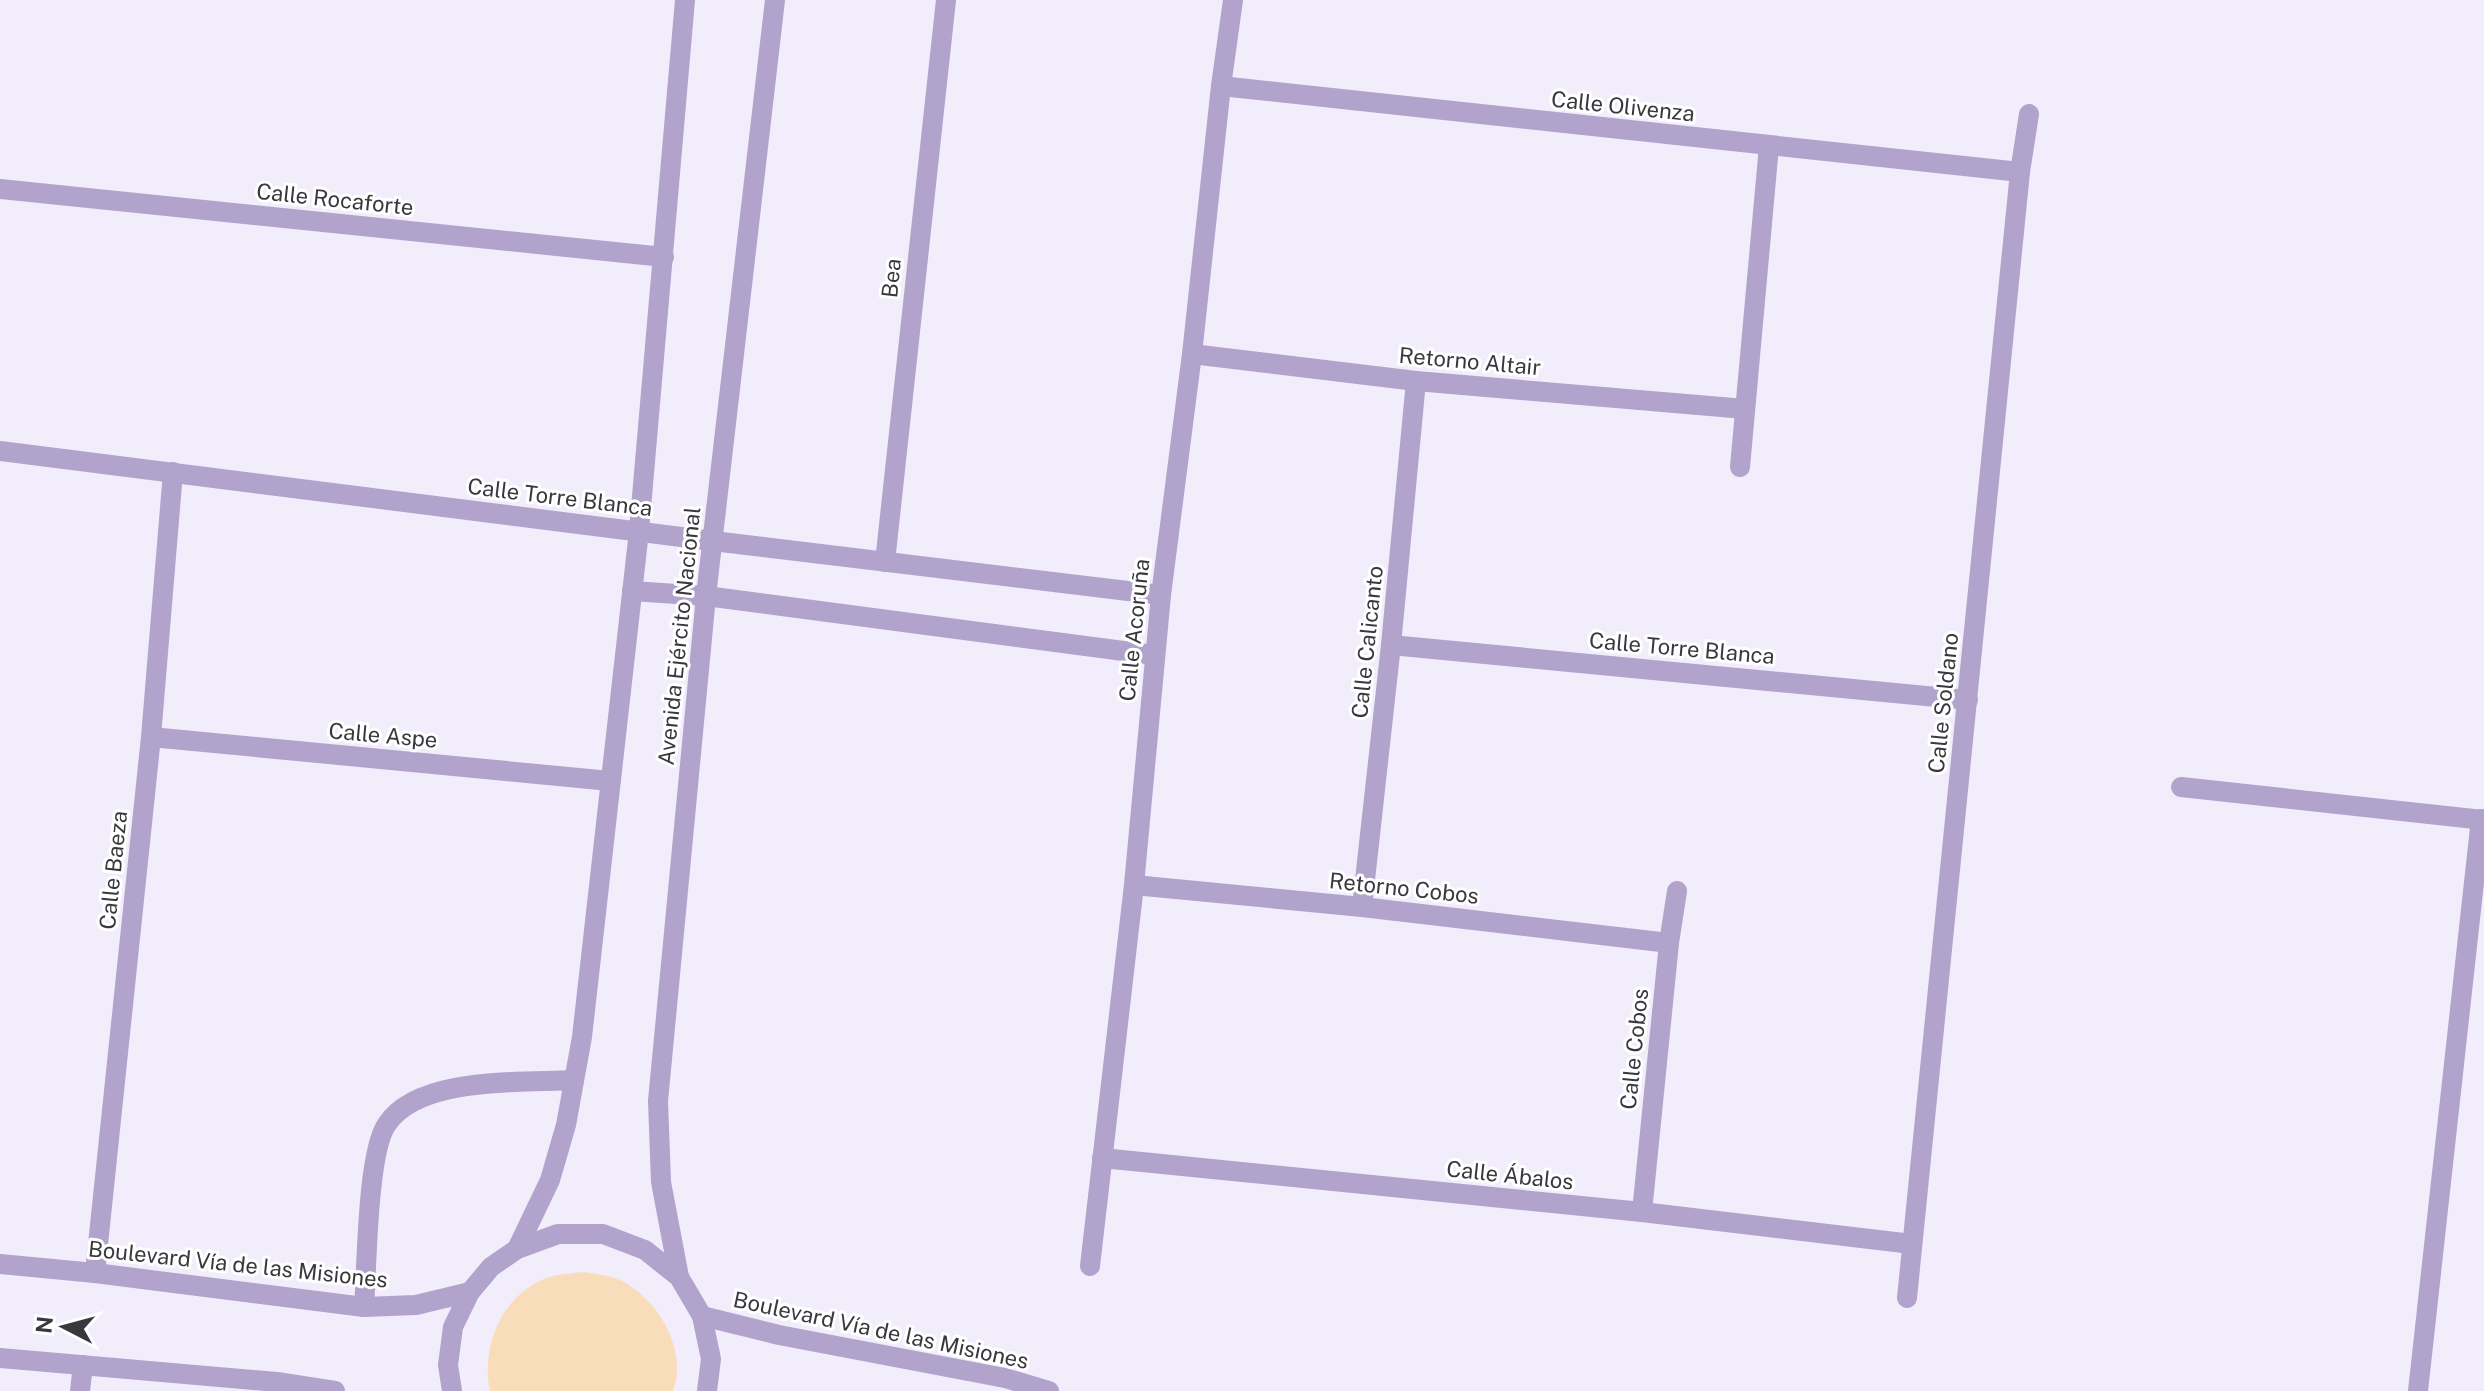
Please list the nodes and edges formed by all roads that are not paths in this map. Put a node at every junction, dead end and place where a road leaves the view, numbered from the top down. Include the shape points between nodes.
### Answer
1 (685, 0) edge
2 (775, 0) edge
3 (946, 0) edge
4 (1233, 0) edge
5 (1221, 86) junction
6 (2029, 114) dead end
7 (1769, 146) junction
8 (2020, 172) junction
9 (0, 189) edge
10 (664, 257) junction
11 (1192, 354) junction
12 (1416, 381) junction
13 (1745, 409) junction
14 (0, 451) edge
15 (1740, 467) dead end
16 (173, 472) junction
17 (639, 531) junction
18 (713, 541) junction
19 (885, 562) junction
20 (632, 591) junction
21 (1161, 595) junction
22 (706, 596) junction
23 (1391, 645) junction
24 (1154, 655) junction
25 (1968, 700) junction
26 (151, 737) junction
27 (610, 781) junction
28 (2181, 787) dead end
29 (2483, 820) edge
30 (1134, 885) junction
31 (1677, 891) dead end
32 (1362, 907) junction
33 (1669, 943) junction
34 (574, 1080) junction
35 (1102, 1158) junction
36 (1642, 1212) junction
37 (1912, 1244) junction
38 (517, 1249) junction
39 (0, 1264) edge
40 (1090, 1266) dead end
41 (95, 1273) junction
42 (679, 1277) junction
43 (470, 1292) junction
44 (1907, 1298) dead end
45 (364, 1307) junction
46 (702, 1316) junction
47 (0, 1358) edge
48 (83, 1365) junction
49 (80, 1391) edge
50 (335, 1391) edge
51 (452, 1391) edge
52 (707, 1391) edge
53 (1049, 1391) edge
54 (2418, 1391) edge

1 - 10 street
2 - 18 street, Avenida Ejército Nacional
3 - 19 street, Bea
4 - 5 street, Calle Acoruña
5 - 7 street, Calle Olivenza
5 - 11 street, Calle Acoruña
6 - 8 street, Calle Soldano
7 - 8 street, Calle Olivenza
7 - 13 street
8 - 25 street, Calle Soldano
9 - 10 street, Calle Rocaforte
10 - 17 street
11 - 12 street, Retorno Altair
11 - 21 street, Calle Acoruña
12 - 13 street, Retorno Altair
12 - 23 street, Calle Calicanto
13 - 15 street
14 - 16 street, Calle Torre Blanca
16 - 17 street, Calle Torre Blanca
16 - 26 street, Calle Baeza
17 - 18 street, Calle Torre Blanca
17 - 20 street
18 - 19 street, Calle Torre Blanca
18 - 22 street, Avenida Ejército Nacional
19 - 21 street, Calle Torre Blanca
20 - 22 street
20 - 27 street
21 - 24 street, Calle Acoruña
22 - 24 street
22 - 42 street, Avenida Ejército Nacional via 658,1101 661,1182
23 - 25 street, Calle Torre Blanca
23 - 32 street, Calle Calicanto
24 - 30 street, Calle Acoruña
25 - 37 street, Calle Soldano
26 - 27 street, Calle Aspe
26 - 41 street, Calle Baeza
27 - 34 street
28 - 29 street
29 - 54 street
30 - 32 street, Retorno Cobos
30 - 35 street, Calle Acoruña
31 - 33 street, Calle Cobos
32 - 33 street, Retorno Cobos
33 - 36 street, Calle Cobos
34 - 38 street via 550,1180
34 - 45 street via 477,1085 431,1094 395,1114 378,1142
35 - 36 street, Calle Ábalos
35 - 40 street, Calle Acoruña
36 - 37 street, Calle Ábalos
37 - 44 street, Calle Soldano
38 - 42 street via 558,1234 603,1234 645,1250
38 - 43 street via 491,1267
39 - 41 street, Boulevard Vía de las Misiones
41 - 45 street, Boulevard Vía de las Misiones
42 - 46 street
43 - 45 street, Boulevard Vía de las Misiones via 416,1305
43 - 51 street via 453,1327 448,1365
46 - 52 street via 711,1359
46 - 53 street, Boulevard Vía de las Misiones
47 - 48 street
48 - 49 street
48 - 50 street

